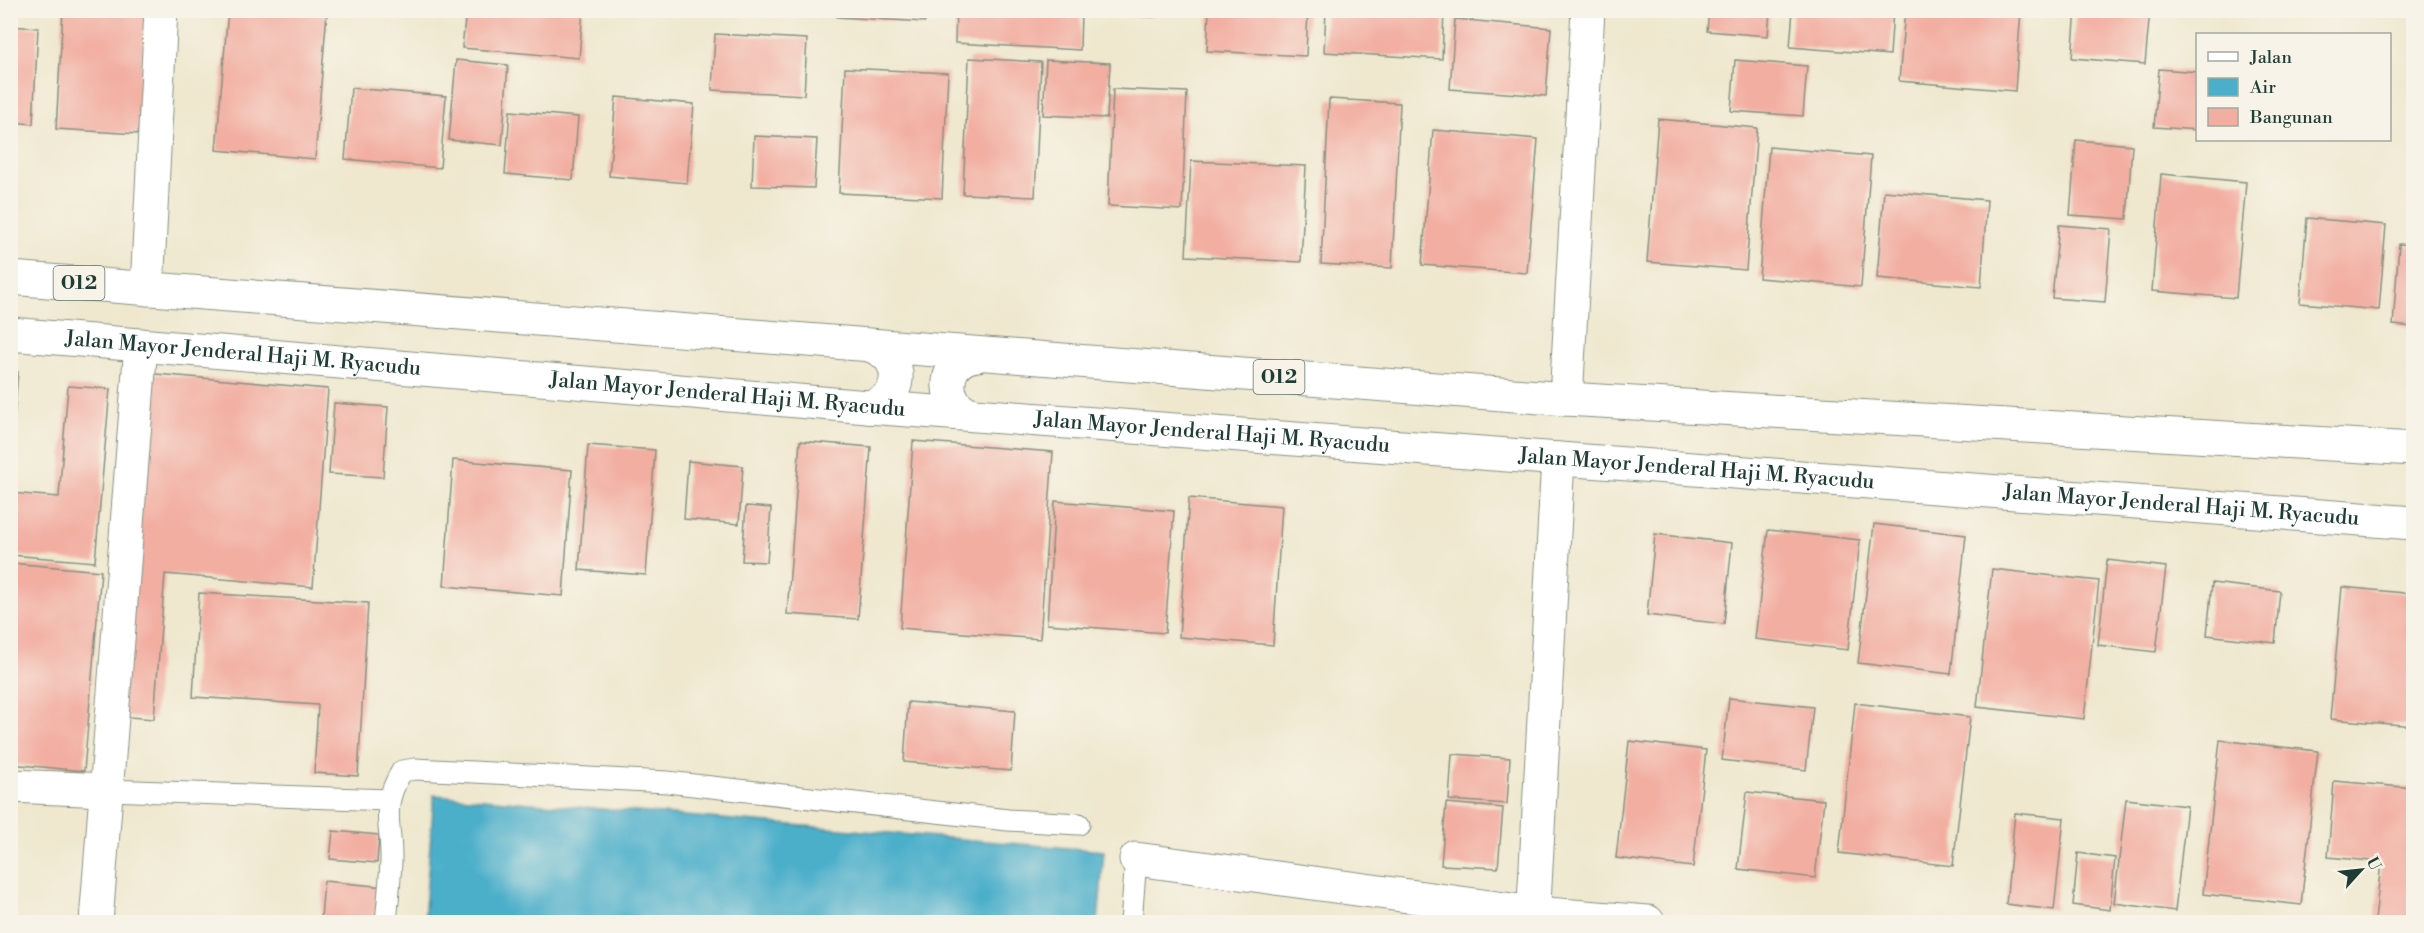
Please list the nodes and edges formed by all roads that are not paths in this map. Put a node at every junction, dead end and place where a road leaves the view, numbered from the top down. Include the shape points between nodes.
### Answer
1 (161, 10) edge
2 (1588, 10) edge
3 (10, 278) edge
4 (147, 289) junction
5 (10, 334) edge
6 (141, 345) junction
7 (874, 346) junction
8 (978, 355) junction
9 (1566, 399) junction
10 (868, 407) junction
11 (971, 414) junction
12 (2414, 449) edge
13 (1558, 459) junction
14 (2414, 523) edge
15 (10, 786) edge
16 (107, 790) junction
17 (388, 800) junction
18 (1079, 824) dead end
19 (1136, 859) joint
20 (1534, 918) edge
21 (96, 922) edge
22 (386, 922) edge
23 (1131, 922) edge
24 (1647, 922) edge

1 - 4 main road
2 - 9 main road
3 - 4 main road, 012
4 - 7 main road, 012
5 - 6 main road, Jalan Mayor Jenderal Haji M. Ryacudu
6 - 10 main road, Jalan Mayor Jenderal Haji M. Ryacudu
6 - 16 main road
7 - 8 main road, 012
7 - 10 main road via 894,362 896,382 886,399
8 - 9 main road, 012
8 - 11 main road via 968,356 955,365 948,384 954,403
9 - 12 main road, 012
10 - 11 main road, Jalan Mayor Jenderal Haji M. Ryacudu
11 - 13 main road, Jalan Mayor Jenderal Haji M. Ryacudu
13 - 14 main road, Jalan Mayor Jenderal Haji M. Ryacudu
13 - 20 main road
15 - 16 main road
16 - 17 lane
16 - 21 main road
17 - 18 lane via 402,771 415,769 667,782
17 - 22 lane via 391,859
19 - 20 main road
19 - 23 lane
20 - 24 main road

